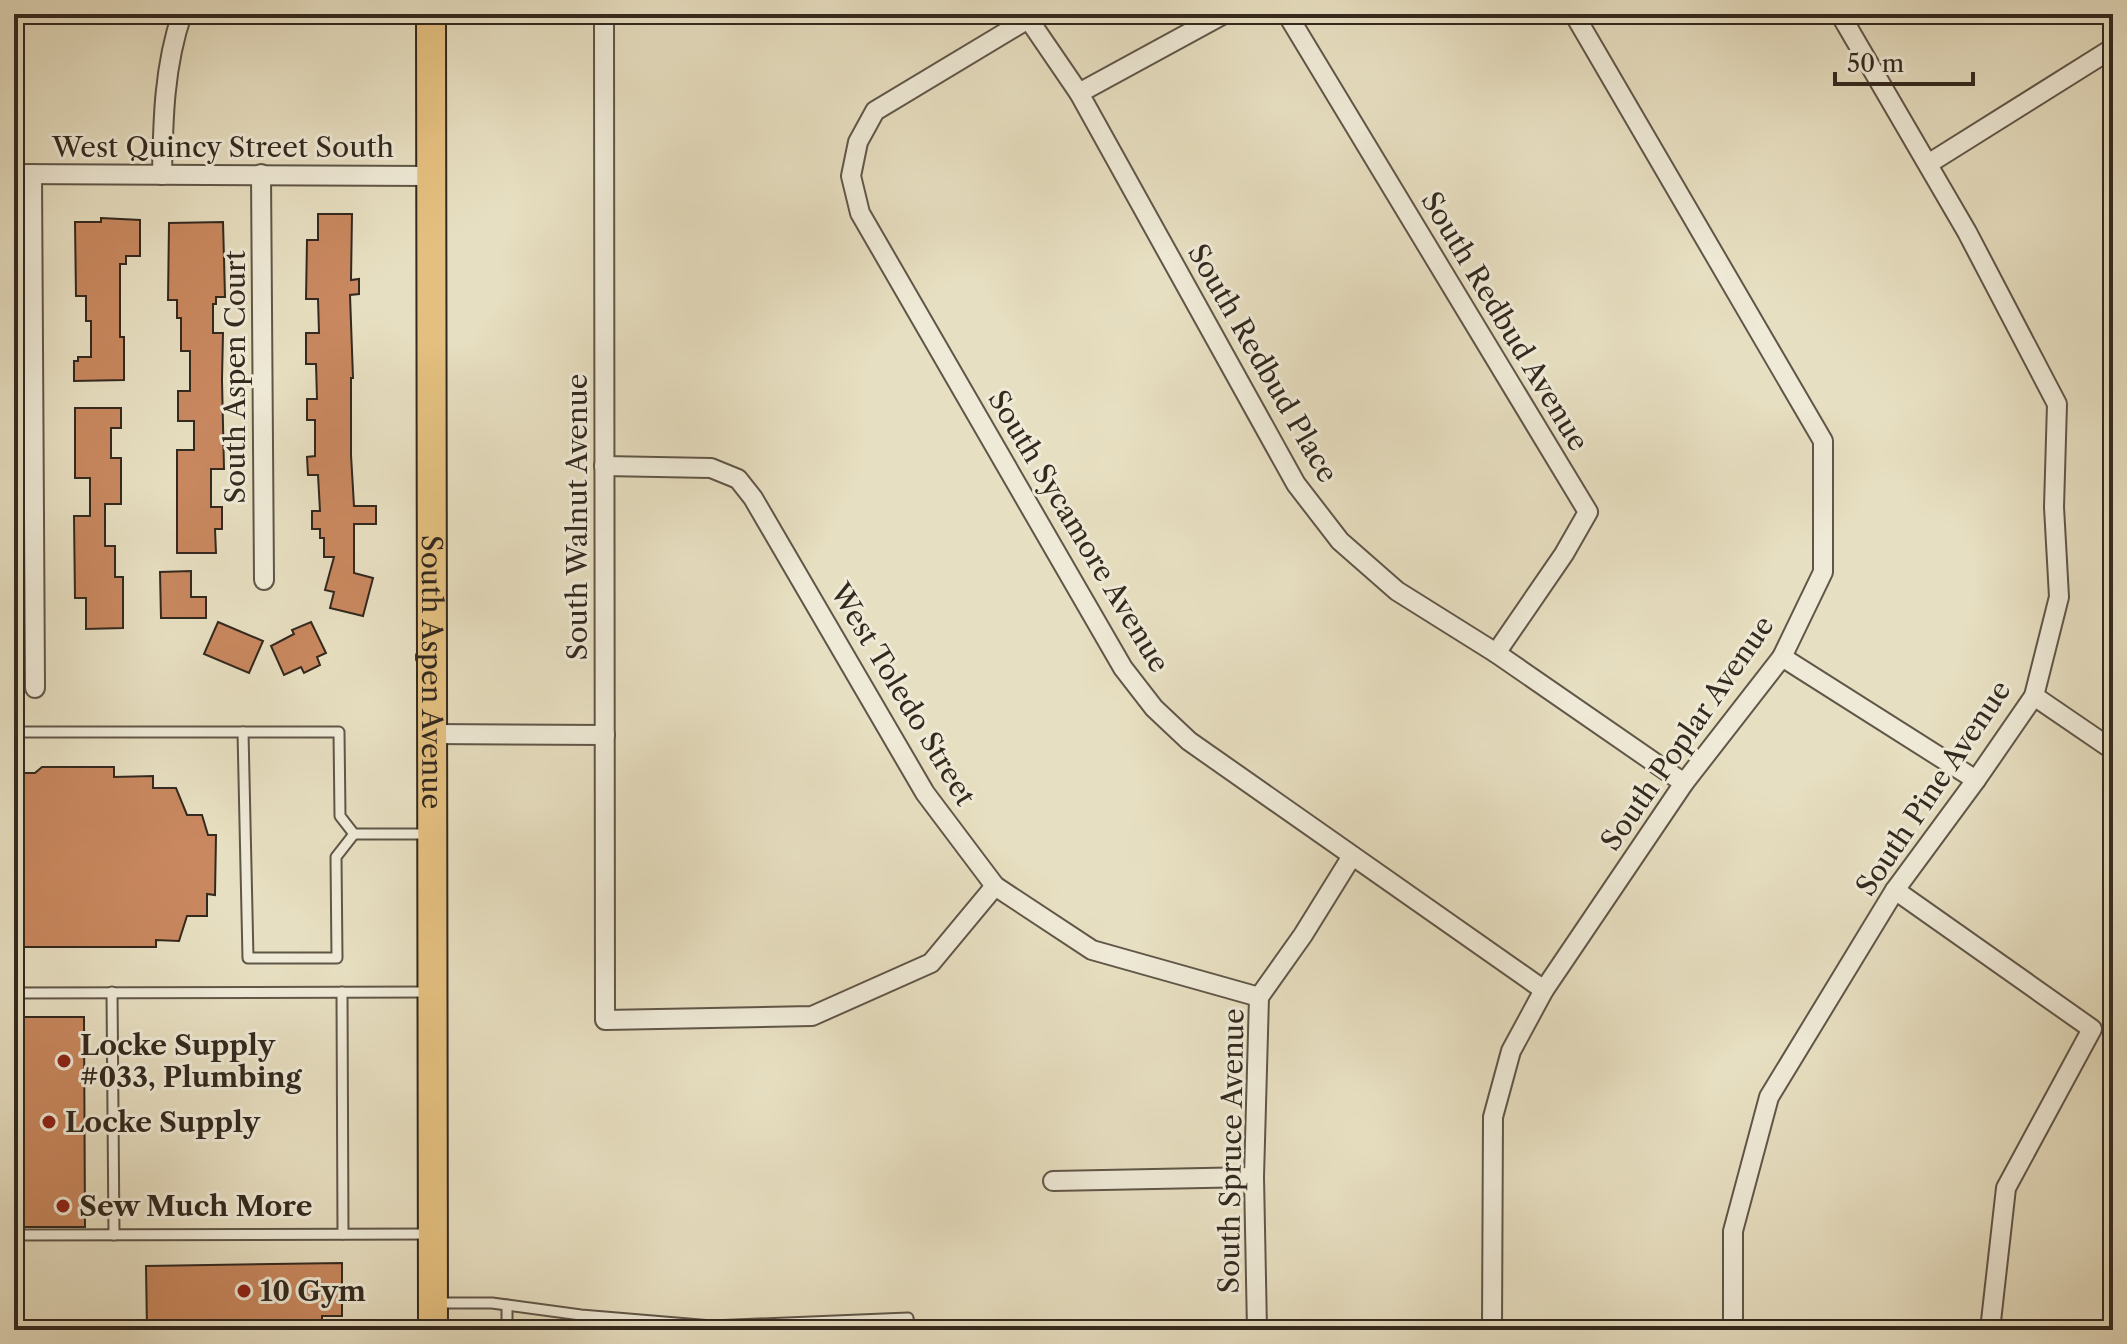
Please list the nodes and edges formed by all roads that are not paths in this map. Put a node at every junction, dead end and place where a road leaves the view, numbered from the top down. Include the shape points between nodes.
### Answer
1 (182, 14) edge
2 (431, 14) edge
3 (604, 14) edge
4 (1224, 14) edge
5 (1287, 14) edge
6 (1574, 14) edge
7 (1840, 14) edge
8 (1026, 17) edge
9 (2113, 48) edge
10 (1079, 93) junction
11 (1928, 164) junction
12 (23, 174) edge
13 (261, 174) junction
14 (162, 175) junction
15 (431, 176) junction
16 (604, 466) junction
17 (264, 580) dead end
18 (1496, 653) junction
19 (1782, 657) junction
20 (35, 688) dead end
21 (2034, 696) junction
22 (243, 732) junction
23 (15, 733) edge
24 (431, 734) junction
25 (605, 735) junction
26 (2113, 750) edge
27 (1976, 780) junction
28 (1684, 783) junction
29 (354, 834) junction
30 (430, 834) junction
31 (1352, 856) junction
32 (995, 886) junction
33 (1895, 890) junction
34 (1544, 990) junction
35 (112, 992) junction
36 (342, 992) junction
37 (431, 992) junction
38 (14, 993) edge
39 (1259, 997) junction
40 (1254, 1177) junction
41 (1053, 1181) dead end
42 (343, 1234) junction
43 (432, 1234) junction
44 (14, 1235) edge
45 (114, 1235) junction
46 (507, 1305) junction
47 (432, 1316) edge
48 (712, 1328) edge
49 (507, 1330) edge
50 (910, 1330) edge
51 (1257, 1330) edge
52 (1492, 1330) edge
53 (1733, 1330) edge
54 (1990, 1330) edge

1 - 14 street via 165,94
2 - 15 main road, South Aspen Avenue
3 - 16 street, South Walnut Avenue
4 - 10 street
5 - 18 street, South Redbud Avenue via 1588,512
6 - 19 street, South Poplar Avenue via 1823,441 1823,572
7 - 11 street, South Pine Avenue
8 - 10 street, South Redbud Place
8 - 31 street, South Sycamore Avenue via 875,111 858,142 851,176 860,213 1123,668 1189,741
9 - 11 street
10 - 18 street, South Redbud Place via 1296,484 1340,541 1397,591
11 - 21 street, South Pine Avenue via 2057,404 2054,507 2059,597
12 - 14 street, West Quincy Street South
12 - 20 street
13 - 14 street, West Quincy Street South
13 - 15 street, West Quincy Street South
13 - 17 street, South Aspen Court
15 - 24 main road, South Aspen Avenue
16 - 25 street, South Walnut Avenue
16 - 32 street, West Toledo Street via 711,468 738,479 925,793
18 - 28 street, South Redbud Place
19 - 27 street
19 - 28 street, South Poplar Avenue
21 - 26 street
21 - 27 street, South Pine Avenue
22 - 23 lane
22 - 29 lane via 339,732 340,816
22 - 29 lane via 248,958 337,958 336,857
24 - 25 street
24 - 30 main road, South Aspen Avenue
25 - 32 street, South Walnut Avenue via 605,1020 812,1016 931,963
27 - 33 street, South Pine Avenue
28 - 34 street, South Poplar Avenue
29 - 30 lane
30 - 37 main road, South Aspen Avenue
31 - 34 street, South Sycamore Avenue
31 - 39 street, South Spruce Avenue
32 - 39 street, West Toledo Street via 1092,950
33 - 53 street, South Pine Avenue via 1769,1097 1733,1231
33 - 54 street via 2092,1029 2006,1188
34 - 52 street, South Poplar Avenue via 1511,1051 1493,1117
35 - 36 lane
35 - 38 lane
35 - 45 lane
36 - 37 lane
36 - 42 lane
37 - 43 main road, South Aspen Avenue
39 - 40 street, South Spruce Avenue
40 - 41 street
40 - 51 street, South Spruce Avenue
42 - 43 lane
42 - 45 lane
43 - 47 main road, South Aspen Avenue
44 - 45 lane
46 - 47 lane
46 - 48 lane
46 - 49 lane
48 - 50 lane via 908,1318

